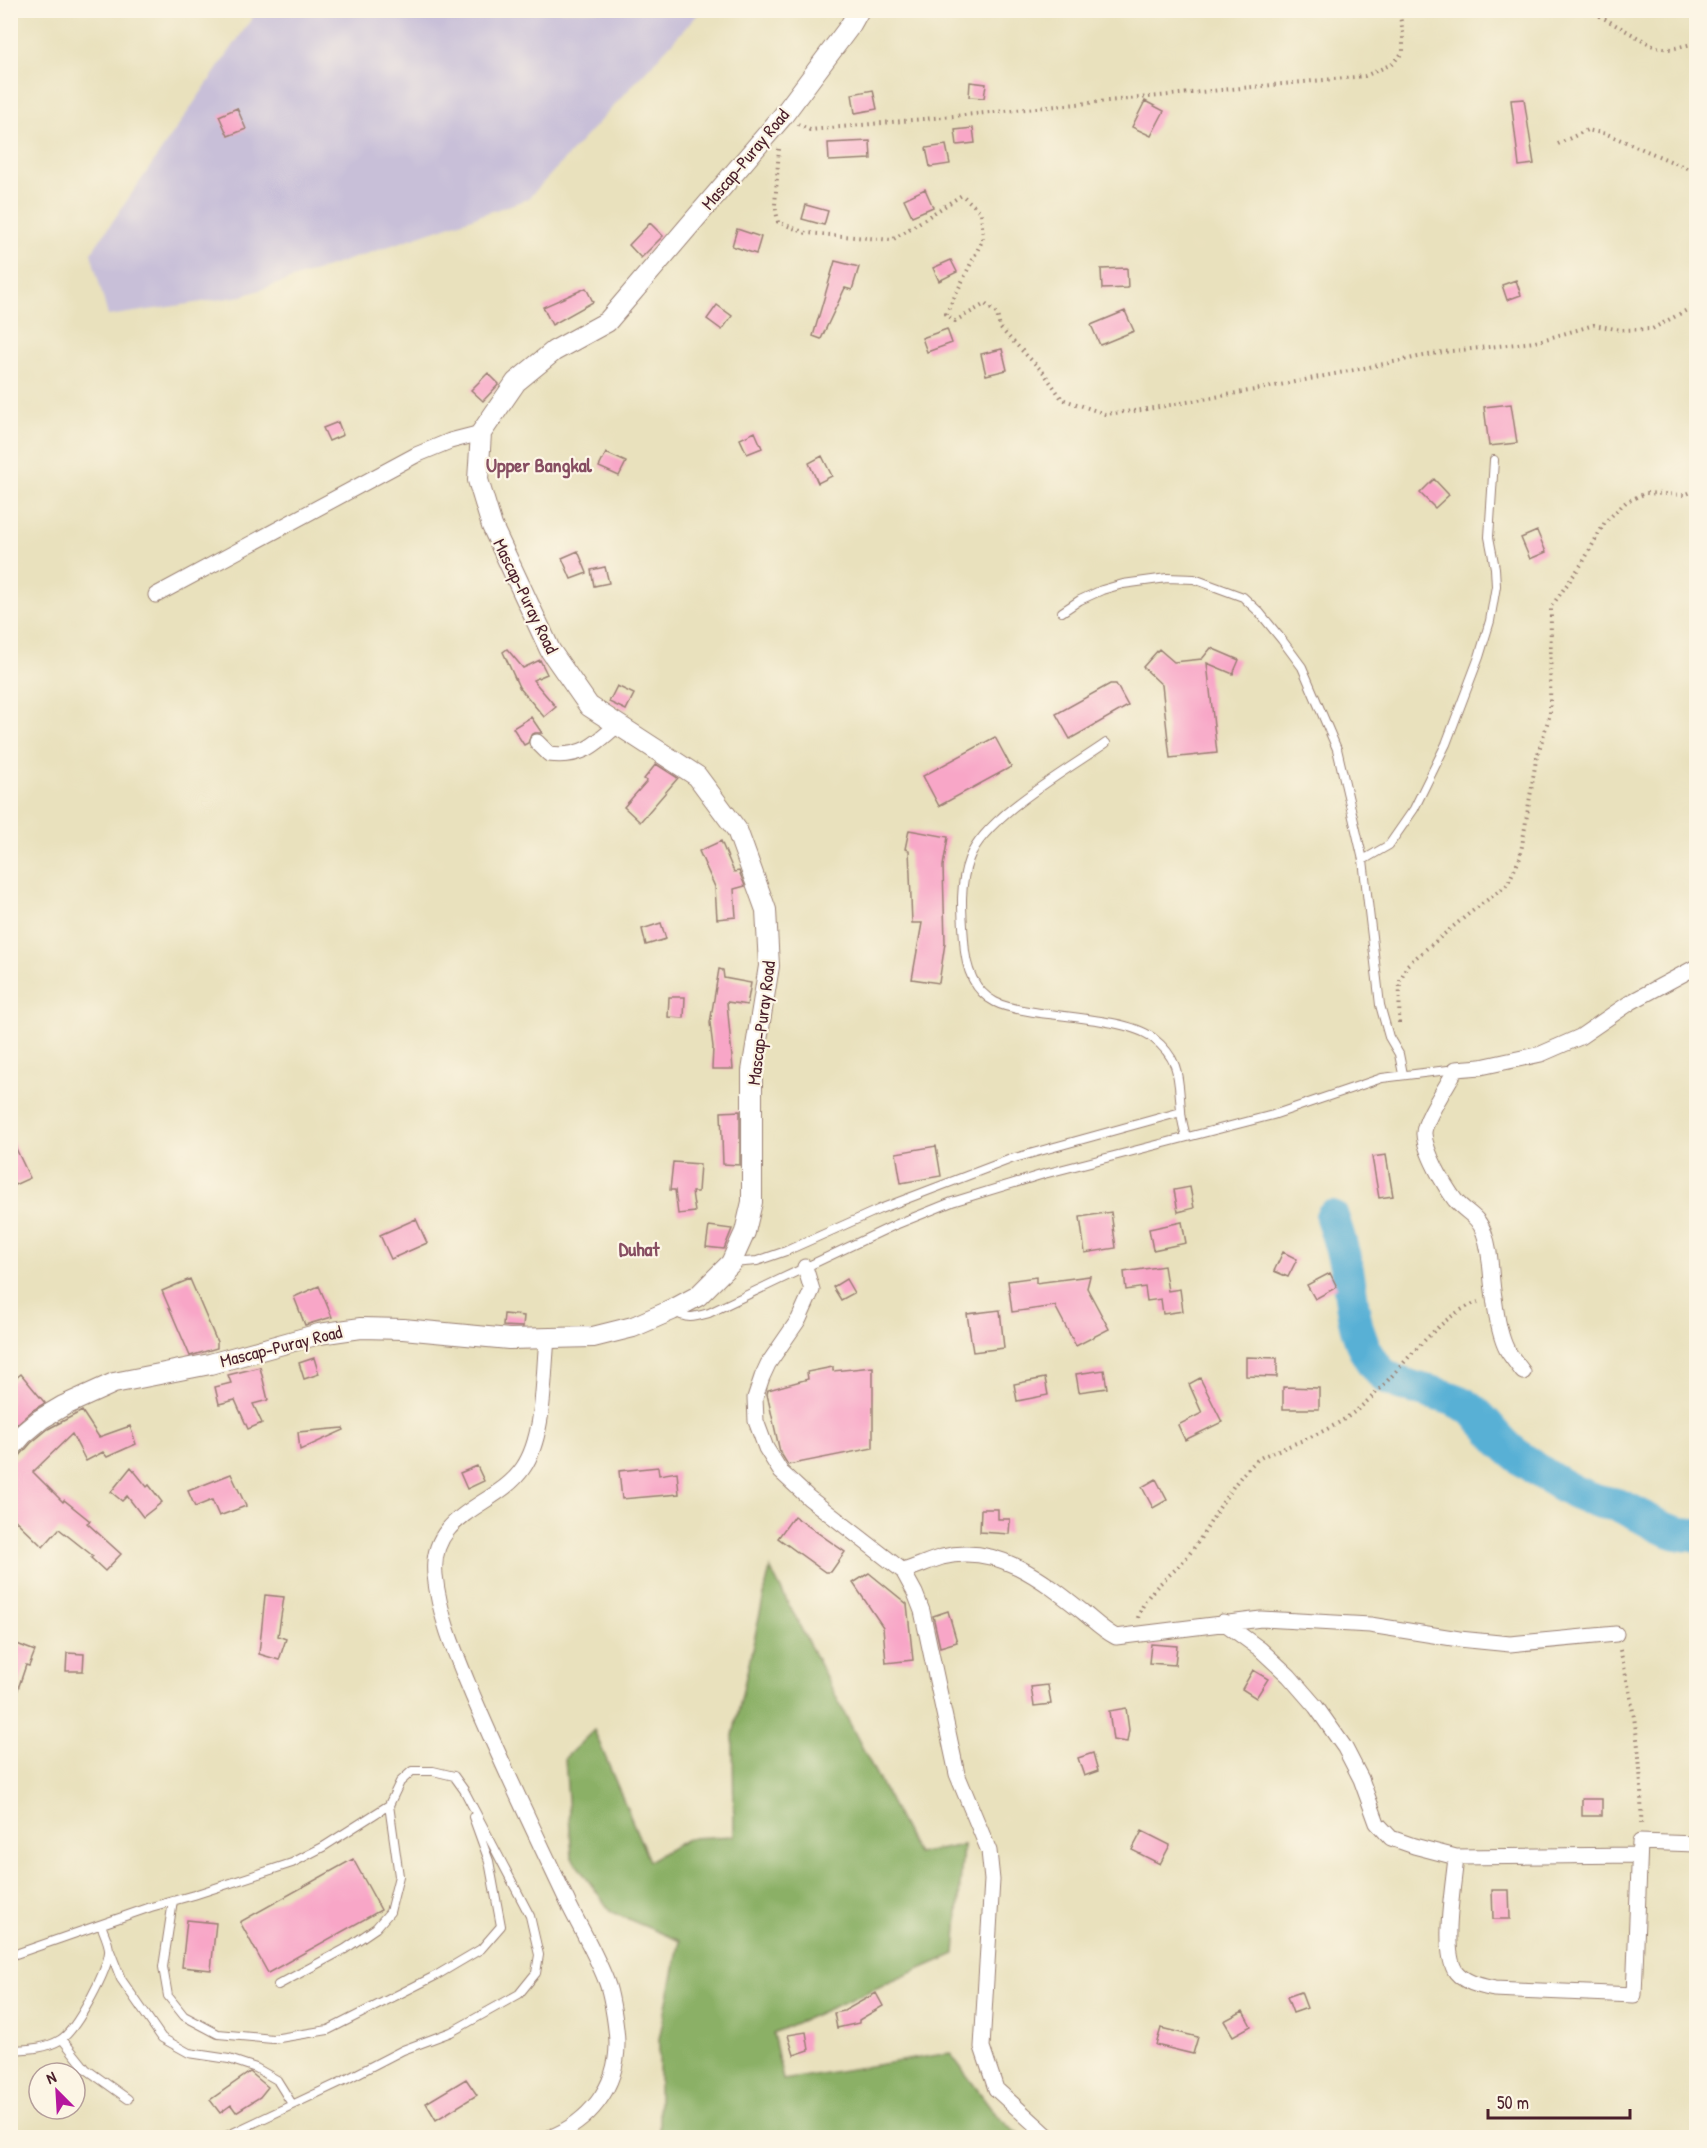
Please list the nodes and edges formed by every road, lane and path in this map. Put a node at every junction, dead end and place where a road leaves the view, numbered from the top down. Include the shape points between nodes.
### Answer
1 (859, 10) edge
2 (1398, 10) edge
3 (1589, 10) edge
4 (1696, 43) edge
5 (782, 117) junction
6 (1558, 144) dead end
7 (1696, 172) edge
8 (1696, 306) edge
9 (481, 433) junction
10 (1494, 460) dead end
11 (1696, 490) edge
12 (156, 595) dead end
13 (1062, 612) dead end
14 (618, 724) junction
15 (537, 742) dead end
16 (1106, 743) dead end
17 (1363, 860) junction
18 (1696, 967) edge
19 (1399, 1054) junction
20 (1456, 1069) junction
21 (1403, 1074) junction
22 (1181, 1112) junction
23 (1186, 1137) junction
24 (731, 1263) junction
25 (805, 1267) junction
26 (1494, 1296) junction
27 (672, 1310) junction
28 (547, 1339) junction
29 (1523, 1372) dead end
30 (10, 1449) edge
31 (903, 1571) junction
32 (1223, 1622) junction
33 (1616, 1634) joint
34 (1133, 1636) junction
35 (464, 1790) junction
36 (389, 1805) junction
37 (1696, 1844) edge
38 (1640, 1848) junction
39 (1456, 1857) junction
40 (173, 1901) junction
41 (101, 1926) junction
42 (110, 1951) junction
43 (10, 1956) edge
44 (278, 1985) dead end
45 (62, 2039) junction
46 (10, 2050) edge
47 (128, 2099) dead end
48 (292, 2104) junction
49 (222, 2138) edge
50 (549, 2138) edge
51 (1050, 2138) edge

1 - 5 street, Mascap-Puray Road
2 - 5 path via 1403,52 1392,64 1365,76 810,130
3 - 4 path via 1654,47 1671,49
5 - 8 path via 775,205 778,222 806,233 892,240 962,195 981,212 983,239 946,314 955,321 985,304 998,314 1000,328 1044,373 1062,399 1105,414 1443,352 1535,342 1594,325 1621,330 1652,329
5 - 9 street, Mascap-Puray Road via 607,322 554,351 516,382
6 - 7 path via 1587,130 1607,134
9 - 12 street via 416,455
9 - 14 street, Mascap-Puray Road via 478,480 492,526 545,640 589,706
10 - 17 lane via 1489,537 1496,586 1479,657 1446,744 1414,808 1389,845
11 - 19 path via 1684,495 1646,493 1626,502 1605,522 1551,607 1550,714 1536,760 1520,858 1507,885 1407,965 1400,981
13 - 17 lane via 1102,590 1167,578 1194,579 1243,597 1302,667 1337,749
14 - 15 street via 600,740 574,754 549,754
14 - 24 street, Mascap-Puray Road via 697,776 737,830 766,910 769,966 752,1071 752,1202 745,1232
16 - 22 lane via 1019,804 986,832 969,858 961,889 965,962 976,985 994,1002 1019,1010 1129,1026 1152,1037 1172,1055 1179,1075
17 - 19 lane via 1380,1005 1389,1037
18 - 20 street via 1631,1002 1580,1037 1541,1053
19 - 21 lane
20 - 21 lane
20 - 26 street via 1427,1118 1426,1148 1456,1201 1477,1218 1484,1233
21 - 23 lane via 1273,1115
22 - 23 lane
22 - 24 lane via 1011,1159 889,1205 786,1251 757,1261
23 - 25 lane via 952,1202
24 - 27 street, Mascap-Puray Road via 698,1296
25 - 27 lane via 709,1313 692,1317
25 - 31 street via 812,1290 799,1319 762,1377 755,1398 756,1421 781,1472
26 - 29 street via 1507,1349
26 - 34 path via 1474,1303 1438,1328 1355,1412 1332,1428 1257,1460 1240,1477 1185,1559 1159,1582 1141,1609
27 - 28 street, Mascap-Puray Road via 633,1327 592,1337
28 - 30 street, Mascap-Puray Road via 372,1328 320,1334 210,1364 114,1383 41,1419
28 - 50 street via 537,1436 523,1468 451,1526 436,1550 434,1573 441,1610 468,1684 608,1986 617,2042 613,2072 593,2110 580,2122
31 - 34 street via 944,1557 994,1557 1020,1566 1116,1637
31 - 51 street via 922,1611 957,1774 989,1851 992,1880 982,2047 996,2089
32 - 33 street via 1272,1619 1370,1624 1510,1644
32 - 34 street
32 - 39 street via 1260,1649 1316,1707 1345,1748 1377,1822 1391,1838
33 - 38 path via 1639,1739
35 - 36 lane via 454,1776 433,1770 412,1772 400,1782
35 - 40 lane via 489,1861 501,1926 481,1949 328,2030 273,2039 218,2034 184,2016 168,1996 163,1967
35 - 48 lane via 530,1916 539,1955 536,1973 519,1994 451,2032 403,2050
36 - 40 lane via 292,1863
36 - 44 lane via 399,1876 390,1912 376,1928 345,1949
37 - 38 street
38 - 39 street
38 - 39 street via 1634,1995 1494,1989 1473,1984 1457,1972 1450,1957 1449,1937
40 - 41 lane
41 - 42 lane
41 - 43 lane
42 - 45 lane via 94,1995
42 - 48 lane via 121,1979 162,2038 189,2053 256,2068 277,2080
45 - 46 lane via 41,2048
45 - 47 lane via 86,2069
48 - 49 lane

